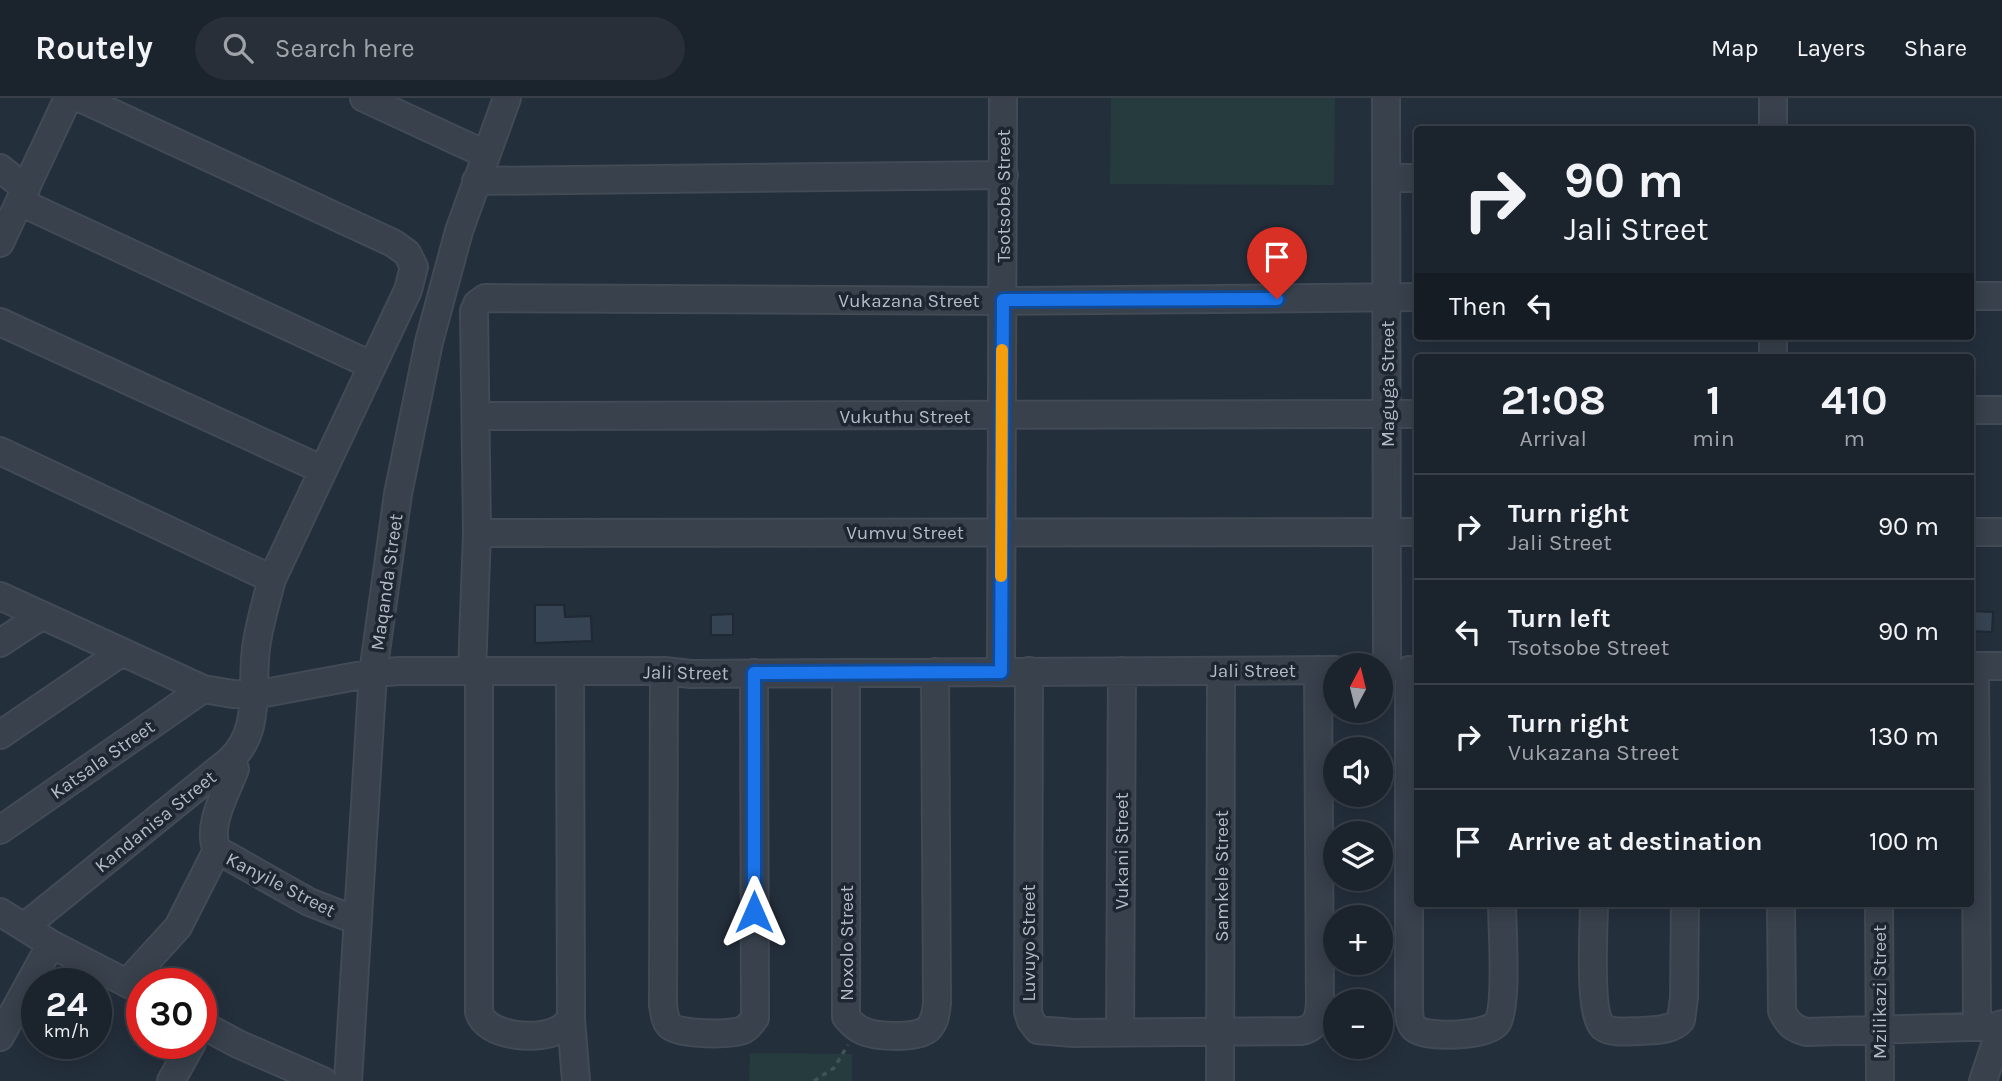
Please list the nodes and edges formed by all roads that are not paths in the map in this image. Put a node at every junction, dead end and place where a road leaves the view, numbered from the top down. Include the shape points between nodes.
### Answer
1 (68, 98) edge
2 (80, 98) edge
3 (364, 98) edge
4 (507, 98) edge
5 (1003, 98) edge
6 (1386, 98) edge
7 (1773, 98) edge
8 (1773, 126) edge
9 (485, 154) junction
10 (0, 167) edge
11 (1004, 175) junction
12 (1386, 178) junction
13 (1414, 178) edge
14 (477, 181) junction
15 (23, 195) junction
16 (0, 243) edge
17 (1974, 296) edge
18 (2002, 296) edge
19 (1387, 298) junction
20 (1414, 298) edge
21 (1003, 300) junction
22 (0, 322) edge
23 (372, 365) junction
24 (1974, 410) edge
25 (2002, 410) edge
26 (1387, 414) junction
27 (1414, 414) edge
28 (477, 416) junction
29 (1001, 416) junction
30 (0, 451) edge
31 (323, 470) junction
32 (1002, 532) junction
33 (1387, 532) junction
34 (1414, 532) edge
35 (1974, 532) edge
36 (2002, 532) edge
37 (477, 533) junction
38 (272, 579) junction
39 (0, 596) edge
40 (41, 616) junction
41 (0, 643) edge
42 (122, 652) junction
43 (1974, 666) edge
44 (2002, 666) edge
45 (476, 670) junction
46 (1323, 670) edge
47 (1399, 670) edge
48 (664, 671) junction
49 (1029, 671) junction
50 (1122, 671) junction
51 (1220, 671) junction
52 (570, 672) junction
53 (1001, 672) junction
54 (373, 673) junction
55 (754, 673) junction
56 (846, 673) junction
57 (935, 673) junction
58 (1974, 682) edge
59 (203, 689) junction
60 (254, 695) junction
61 (1325, 723) edge
62 (0, 735) edge
63 (229, 761) junction
64 (0, 830) edge
65 (217, 850) junction
66 (1502, 907) edge
67 (1594, 907) edge
68 (1685, 907) edge
69 (1781, 907) edge
70 (1879, 907) edge
71 (0, 912) edge
72 (358, 921) junction
73 (24, 927) junction
74 (51, 944) junction
75 (148, 968) edge
76 (126, 983) edge
77 (571, 1019) junction
78 (1995, 1026) edge
79 (1879, 1029) junction
80 (1221, 1031) junction
81 (1121, 1032) junction
82 (217, 1033) edge
83 (0, 1037) edge
84 (183, 1059) edge
85 (171, 1081) edge
86 (323, 1081) edge
87 (348, 1081) edge
88 (576, 1081) edge
89 (1220, 1081) edge
90 (1880, 1081) edge
91 (1983, 1081) edge

1 - 15 street
2 - 23 street, Kandanisa Street via 407,253 413,260 413,275
3 - 9 street
4 - 9 street, Maqanda Street
5 - 11 street, Tsotsobe Street
6 - 12 street, Maguga Street
7 - 8 street
9 - 14 street, Maqanda Street
10 - 15 street
11 - 14 street
11 - 21 street, Tsotsobe Street
12 - 13 street
12 - 19 street, Maguga Street
14 - 54 street, Maqanda Street via 459,231 419,384
15 - 16 street
15 - 23 street
17 - 18 street
19 - 20 street, Vukazana Street
19 - 21 street, Vukazana Street
19 - 26 street, Maguga Street
21 - 28 street, Vukazana Street via 485,298 474,311
21 - 29 street, Tsotsobe Street
22 - 31 street
23 - 31 street, Kandanisa Street
24 - 25 street
26 - 27 street, Vukuthu Street
26 - 29 street, Vukuthu Street
26 - 33 street, Maguga Street
28 - 29 street, Vukuthu Street
28 - 37 street
29 - 32 street, Tsotsobe Street
30 - 38 street
31 - 38 street, Kandanisa Street
32 - 33 street, Vumvu Street
32 - 37 street, Vumvu Street
32 - 53 street, Tsotsobe Street
33 - 34 street, Vumvu Street
33 - 47 street, Maguga Street
35 - 36 street
37 - 45 street
38 - 60 street, Kandanisa Street via 259,628
39 - 40 street, Jali Street
40 - 41 street
40 - 42 street, Jali Street
42 - 59 street, Jali Street
42 - 62 street
43 - 44 street
45 - 52 street, Jali Street
45 - 54 street, Jali Street
45 - 77 street via 479,1012 484,1023 498,1032 527,1035 557,1031
46 - 51 street, Jali Street
47 - 66 street, Maguga Street via 1409,1007 1415,1028 1427,1033 1470,1033 1498,1023
48 - 52 street, Jali Street
48 - 55 street, Jali Street
48 - 55 street via 663,1005 672,1027 695,1032 735,1032 755,1018
49 - 50 street, Jali Street
49 - 53 street, Jali Street
49 - 81 street, Luvuyo Street via 1028,1012 1034,1026 1045,1032
50 - 51 street, Jali Street
50 - 81 street, Vukani Street
51 - 80 street, Samkele Street
52 - 77 street
53 - 57 street, Jali Street
54 - 60 street, Jali Street
54 - 72 street, Maqanda Street
55 - 56 street, Jali Street
56 - 57 street, Jali Street
56 - 57 street, Noxolo Street via 846,1017 858,1028 876,1034 914,1035 927,1030 936,1016
58 - 78 street
59 - 60 street, Jali Street
59 - 64 street, Katsala Street
60 - 63 street, Kandanisa Street via 248,736
61 - 80 street, Luvuyo Street via 1318,1018 1312,1027 1301,1031
63 - 65 street, Kanyile Street via 235,769 213,829
63 - 73 street, Kandanisa Street
65 - 72 street, Kanyile Street via 309,902
65 - 75 street via 178,927
67 - 68 street via 1595,1006 1602,1026 1620,1031 1663,1029 1681,1020
69 - 79 street via 1781,996 1787,1022 1806,1032
70 - 79 street, Mzilikazi Street
71 - 73 street
72 - 87 street, Maqanda Street
73 - 74 street
74 - 76 street
74 - 83 street
77 - 88 street
78 - 79 street
78 - 91 street
79 - 90 street, Mzilikazi Street
80 - 81 street, Luvuyo Street
80 - 89 street, Samkele Street
82 - 86 street
84 - 85 street

